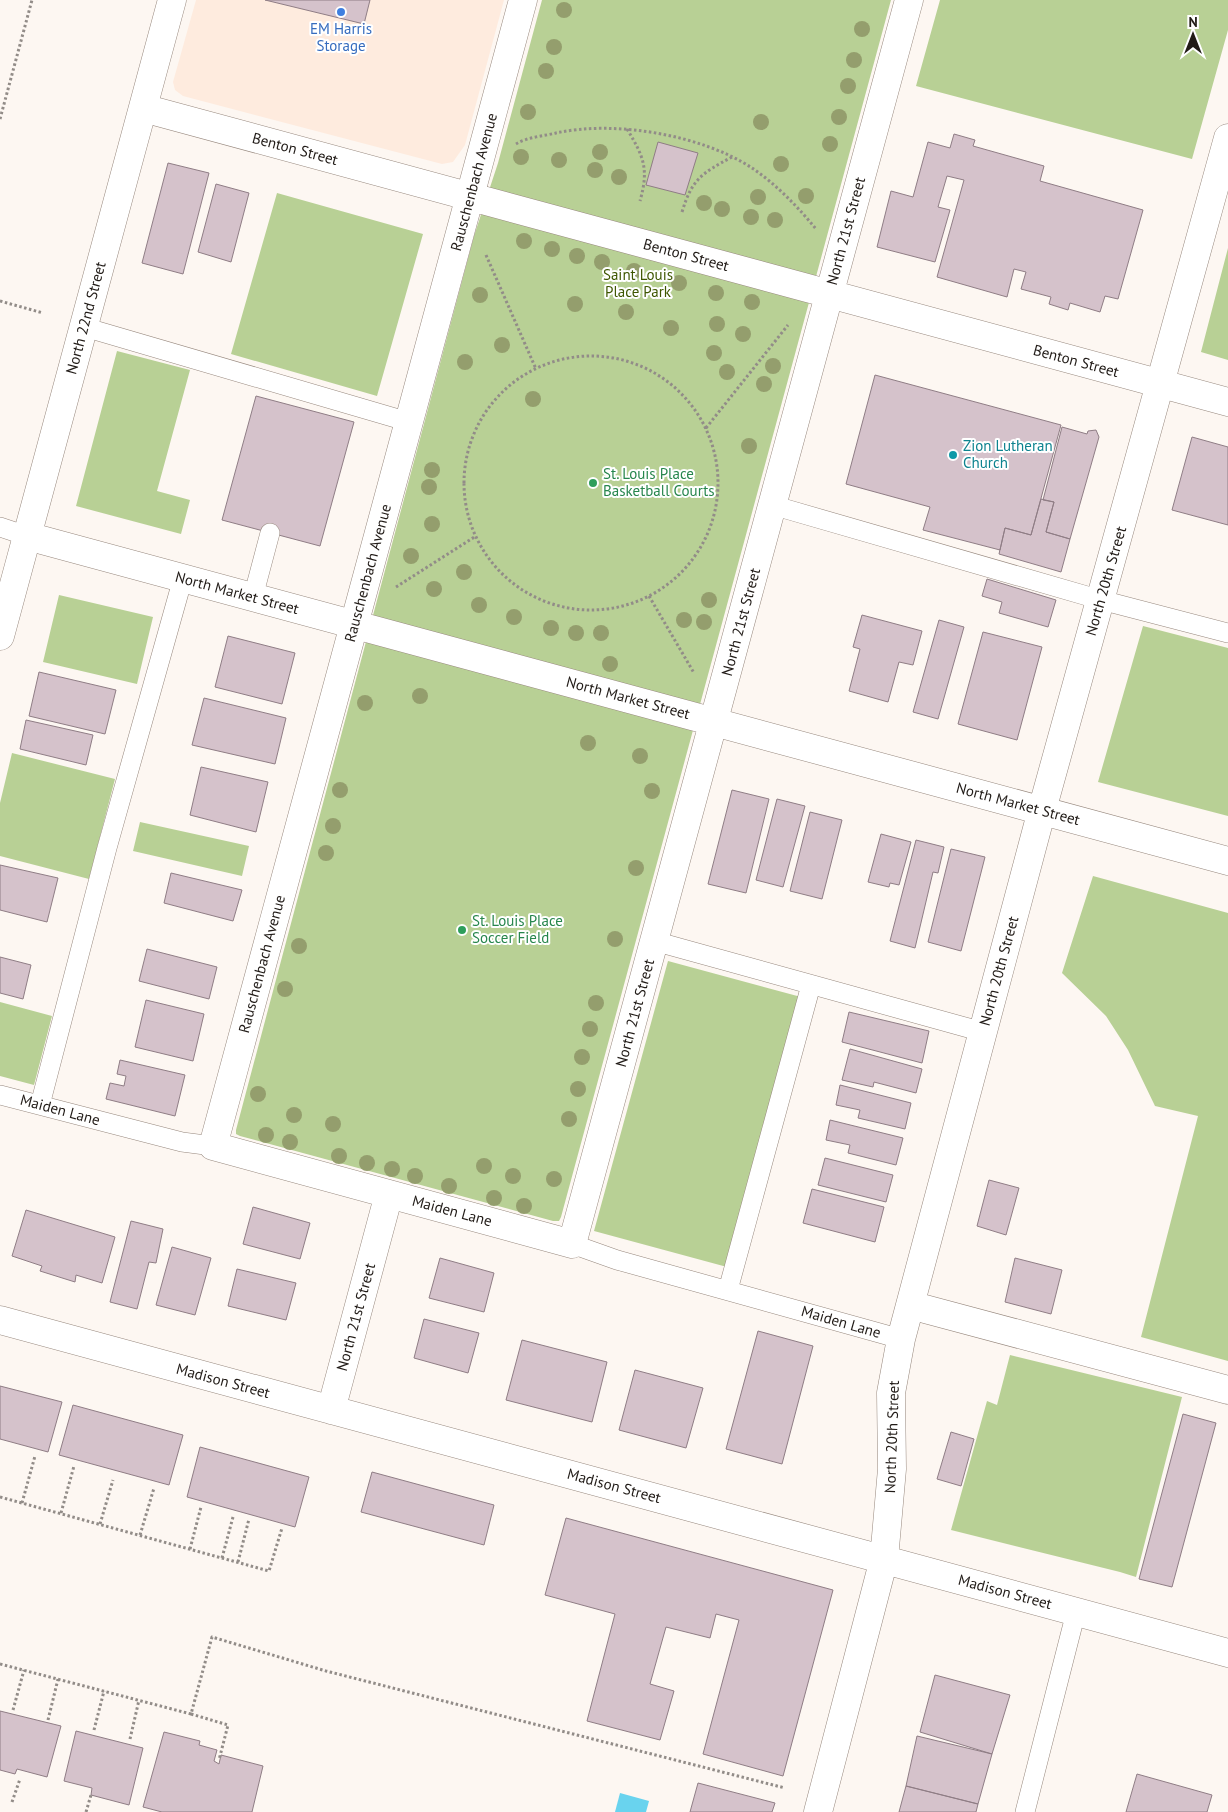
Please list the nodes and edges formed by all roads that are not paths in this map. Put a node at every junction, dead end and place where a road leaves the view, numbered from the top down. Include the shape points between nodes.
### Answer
1 (172, 0) edge
2 (523, 0) edge
3 (909, 0) edge
4 (143, 108) junction
5 (1226, 153) edge
6 (470, 196) junction
7 (830, 294) junction
8 (84, 327) junction
9 (1161, 384) junction
10 (1228, 402) edge
11 (409, 422) junction
12 (772, 505) junction
13 (0, 527) edge
14 (270, 533) dead end
15 (27, 536) junction
16 (183, 578) junction
17 (253, 598) junction
18 (1101, 600) junction
19 (354, 625) junction
20 (1228, 633) edge
21 (0, 636) edge
22 (714, 721) junction
23 (1042, 810) junction
24 (1228, 861) edge
25 (654, 941) junction
26 (811, 985) junction
27 (983, 1032) junction
28 (0, 1095) edge
29 (40, 1105) junction
30 (213, 1146) junction
31 (389, 1194) junction
32 (572, 1244) junction
33 (728, 1290) junction
34 (910, 1305) junction
35 (0, 1320) edge
36 (901, 1339) junction
37 (1228, 1390) edge
38 (331, 1410) junction
39 (884, 1559) junction
40 (1076, 1612) junction
41 (1228, 1653) edge
42 (818, 1812) edge
43 (1025, 1812) edge

1 - 4 street, North 22nd Street
2 - 6 street, Rauschenbach Avenue
3 - 7 street, North 21st Street
4 - 6 street, Benton Street
4 - 8 street, North 22nd Street
5 - 9 street, North 20th Street
6 - 7 street, Benton Street
6 - 11 street, Rauschenbach Avenue
7 - 9 street, Benton Street
7 - 12 street, North 21st Street
8 - 11 lane
8 - 15 street, North 22nd Street
9 - 10 street, Benton Street
9 - 18 street, North 20th Street
11 - 19 street, Rauschenbach Avenue
12 - 18 lane
12 - 22 street, North 21st Street
13 - 15 lane
14 - 17 lane
15 - 16 street, North Market Street
15 - 21 street, North 22nd Street
16 - 17 street, North Market Street
16 - 29 lane
17 - 19 street, North Market Street
18 - 20 lane
18 - 23 street, North 20th Street
19 - 22 street, North Market Street
19 - 30 street, Rauschenbach Avenue
22 - 23 street, North Market Street
22 - 25 street, North 21st Street
23 - 24 street, North Market Street
23 - 27 street, North 20th Street
25 - 26 lane
25 - 32 street, North 21st Street
26 - 27 lane
26 - 33 lane
27 - 34 street, North 20th Street
28 - 29 lane, Maiden Lane
29 - 30 lane, Maiden Lane via 182,1142
30 - 31 street, Maiden Lane
31 - 32 street, Maiden Lane
31 - 38 street, North 21st Street
32 - 33 lane, Maiden Lane via 617,1260
33 - 36 lane, Maiden Lane
34 - 36 street, North 20th Street
34 - 37 street
35 - 38 street, Madison Street
36 - 39 street, North 20th Street via 891,1393 892,1469
38 - 39 street, Madison Street
39 - 40 street, Madison Street
39 - 42 street, North 20th Street
40 - 41 street, Madison Street
40 - 43 lane

